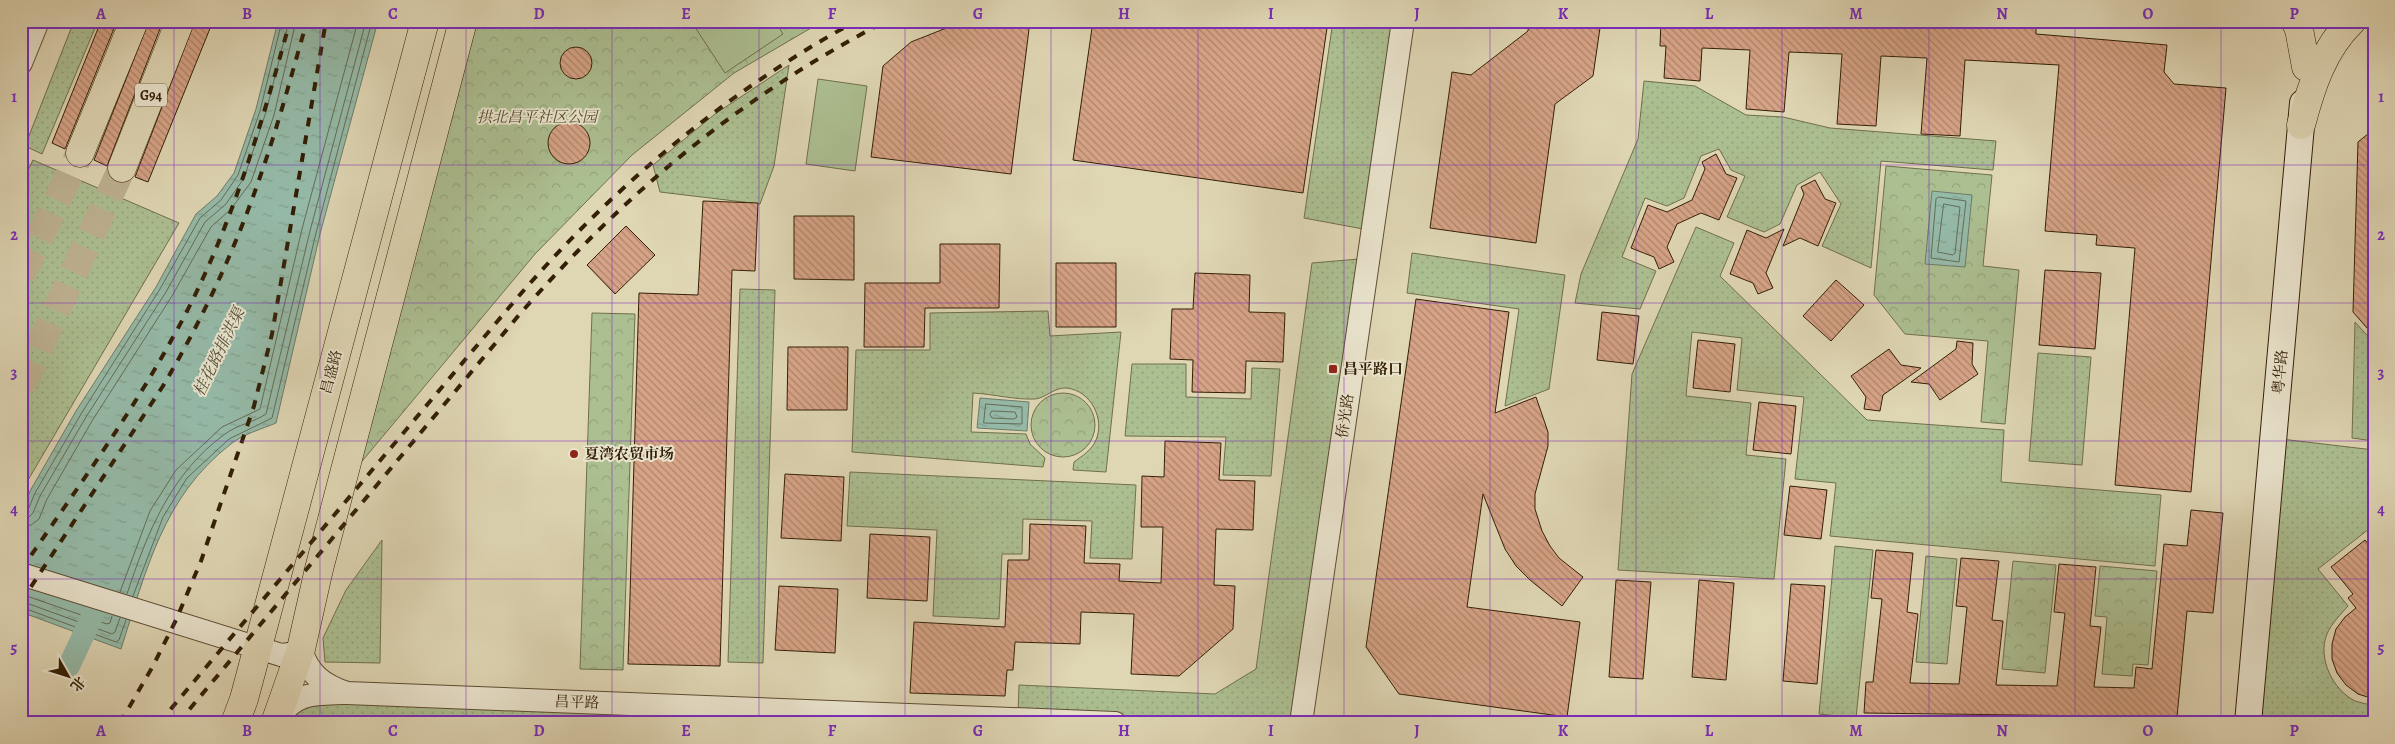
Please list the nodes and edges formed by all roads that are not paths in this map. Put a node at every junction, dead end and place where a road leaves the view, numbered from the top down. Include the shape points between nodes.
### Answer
1 (38, 21) edge
2 (134, 21) edge
3 (180, 21) edge
4 (425, 21) edge
5 (463, 21) edge
6 (1403, 21) edge
7 (2295, 21) edge
8 (2310, 21) edge
9 (2352, 21) edge
10 (21, 63) edge
11 (2306, 67) junction
12 (2301, 125) junction
13 (80, 153) tunnel mouth
14 (122, 168) tunnel mouth
15 (21, 574) edge
16 (217, 635) junction
17 (264, 650) junction
18 (297, 662) junction
19 (248, 685) junction
20 (347, 693) junction
21 (236, 723) edge
22 (276, 723) edge
23 (1114, 723) edge
24 (1300, 723) edge
25 (2248, 723) edge

1 - 10 street
2 - 13 main road
3 - 14 main road, G94
4 - 17 main road, 昌盛路
5 - 18 main road via 321,559
6 - 24 street, 侨光路
7 - 11 main road
8 - 11 main road, 粤华路
9 - 12 main road via 2326,55
11 - 12 main road, 粤华路
12 - 25 main road, 粤华路
15 - 16 street
16 - 17 street
16 - 19 street via 240,654 248,673
17 - 18 street
17 - 19 main road, 昌盛路
18 - 20 street, 昌平路 via 307,666 332,688
18 - 22 main road
19 - 21 main road, 昌盛路
20 - 22 street via 314,694 297,699 287,706
20 - 23 street, 昌平路

